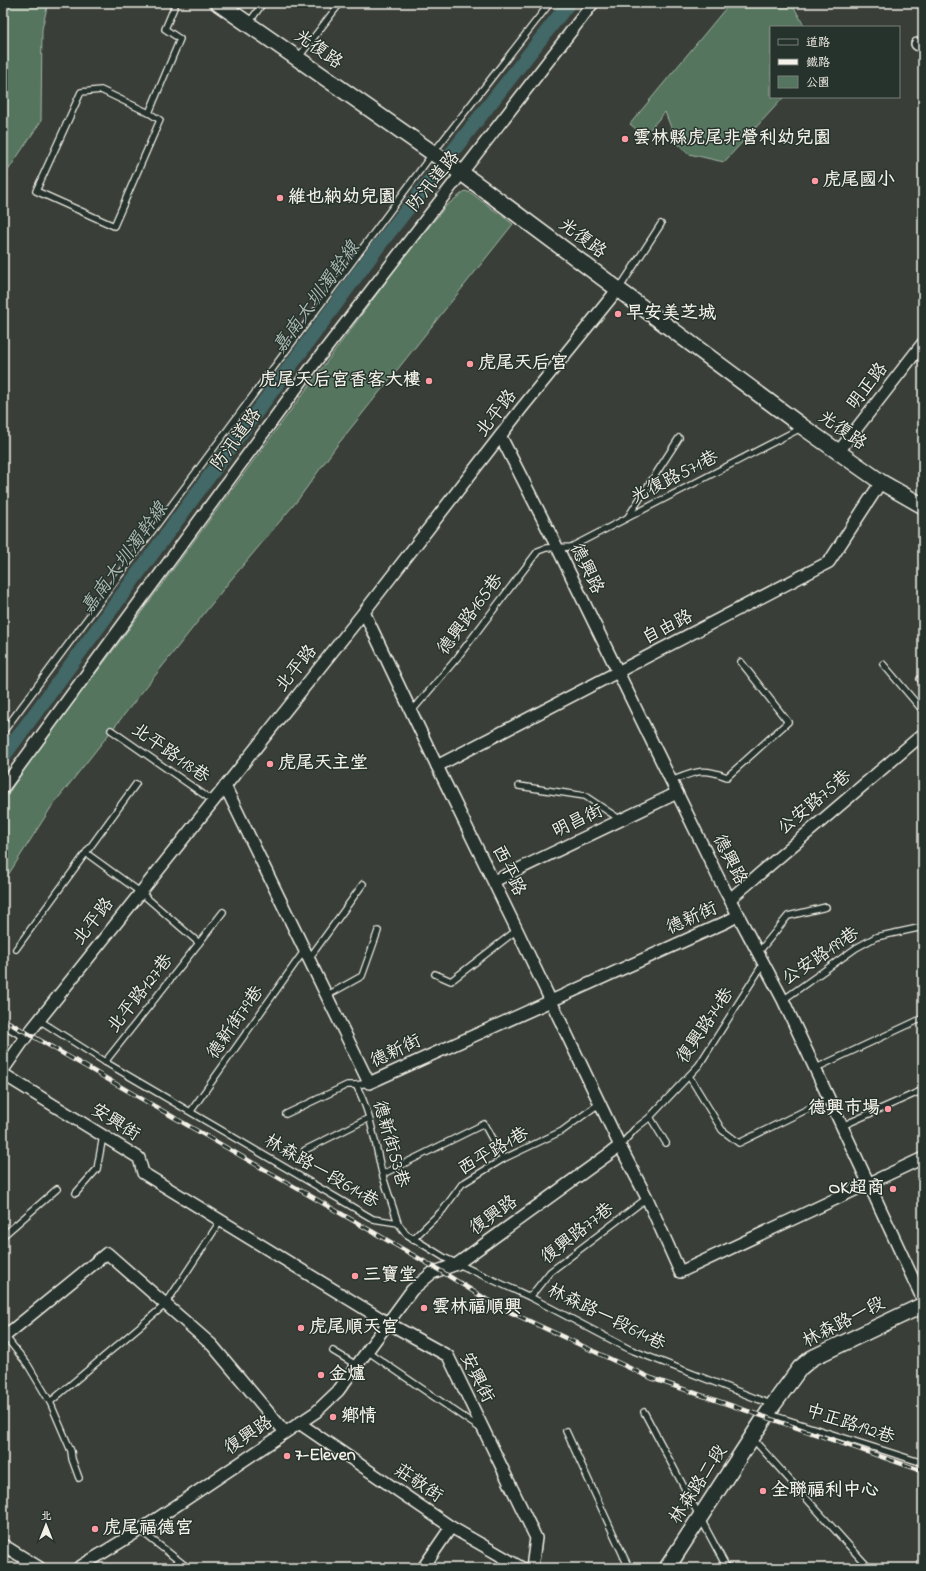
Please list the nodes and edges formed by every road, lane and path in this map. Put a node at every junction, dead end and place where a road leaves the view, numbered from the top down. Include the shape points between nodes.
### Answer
1 (176, 3) edge
2 (218, 3) edge
3 (263, 3) edge
4 (340, 3) edge
5 (550, 3) edge
6 (593, 3) edge
7 (248, 24) junction
8 (297, 59) junction
9 (149, 113) junction
10 (436, 156) junction
11 (459, 172) junction
12 (661, 224) dead end
13 (618, 289) junction
14 (923, 343) edge
15 (803, 427) junction
16 (500, 437) junction
17 (679, 438) dead end
18 (839, 451) junction
19 (881, 482) junction
20 (923, 506) edge
21 (627, 518) junction
22 (558, 549) junction
23 (364, 612) junction
24 (742, 662) dead end
25 (882, 664) dead end
26 (618, 673) junction
27 (412, 711) junction
28 (923, 711) edge
29 (111, 730) dead end
30 (3, 732) edge
31 (923, 734) edge
32 (436, 766) junction
33 (671, 781) junction
34 (136, 784) dead end
35 (225, 786) junction
36 (519, 786) dead end
37 (3, 788) edge
38 (677, 793) junction
39 (213, 801) junction
40 (622, 820) junction
41 (86, 853) junction
42 (494, 881) junction
43 (363, 884) dead end
44 (140, 892) junction
45 (730, 898) junction
46 (826, 907) dead end
47 (223, 912) dead end
48 (739, 915) junction
49 (923, 927) edge
50 (517, 930) junction
51 (378, 931) dead end
52 (199, 943) junction
53 (16, 949) dead end
54 (758, 953) junction
55 (306, 955) junction
56 (764, 963) junction
57 (435, 974) dead end
58 (326, 996) junction
59 (551, 1000) junction
60 (783, 1000) junction
61 (923, 1018) edge
62 (39, 1020) junction
63 (3, 1025) edge
64 (25, 1038) junction
65 (105, 1062) junction
66 (816, 1068) junction
67 (3, 1070) edge
68 (3, 1074) edge
69 (689, 1076) junction
70 (369, 1083) junction
71 (356, 1085) junction
72 (923, 1090) edge
73 (830, 1098) junction
74 (600, 1103) junction
75 (191, 1111) junction
76 (286, 1114) dead end
77 (650, 1117) junction
78 (369, 1118) junction
79 (842, 1126) junction
80 (103, 1136) junction
81 (666, 1143) dead end
82 (620, 1146) junction
83 (305, 1150) dead end
84 (923, 1158) edge
85 (503, 1159) junction
86 (382, 1174) junction
87 (870, 1184) junction
88 (57, 1189) dead end
89 (76, 1193) dead end
90 (647, 1198) junction
91 (221, 1220) junction
92 (398, 1223) junction
93 (3, 1236) edge
94 (413, 1239) junction
95 (457, 1264) junction
96 (530, 1297) junction
97 (923, 1300) edge
98 (923, 1305) edge
99 (165, 1306) junction
100 (388, 1323) junction
101 (4, 1337) edge
102 (367, 1351) junction
103 (334, 1352) dead end
104 (358, 1366) junction
105 (50, 1402) junction
106 (644, 1412) dead end
107 (768, 1413) junction
108 (299, 1423) junction
109 (483, 1430) junction
110 (566, 1431) dead end
111 (285, 1432) junction
112 (752, 1437) junction
113 (923, 1463) edge
114 (79, 1478) dead end
115 (701, 1516) junction
116 (451, 1527) junction
117 (140, 1530) junction
118 (3, 1545) edge
119 (40, 1568) edge
120 (78, 1568) edge
121 (188, 1568) edge
122 (423, 1568) edge
123 (522, 1568) edge
124 (532, 1568) edge
125 (629, 1568) edge
126 (667, 1568) edge
127 (727, 1568) edge
128 (869, 1568) edge

1 - 9 lane via 165,29 180,39
2 - 7 street, 光復路
3 - 7 lane
4 - 8 lane
5 - 10 lane
6 - 11 street, 防汛道路
7 - 8 street, 光復路
8 - 10 street, 光復路
9 - 9 lane via 160,120 114,226 36,191 81,92 101,90
10 - 11 street, 光復路
10 - 30 lane
11 - 13 street, 光復路
11 - 37 street, 防汛道路 via 314,364
12 - 13 lane
13 - 15 street, 光復路
13 - 16 street, 北平路
14 - 18 street, 明正路
15 - 18 street, 光復路
15 - 21 lane, 光復路571巷
16 - 22 street, 德興路
16 - 23 street, 北平路
17 - 21 lane
18 - 19 street, 光復路
19 - 20 street, 光復路
19 - 26 street, 自由路 via 829,562
21 - 22 lane, 光復路571巷 via 572,547
22 - 26 street, 德興路
22 - 27 lane, 德興路165巷 via 546,548 538,551 457,658
23 - 27 street, 西平路
23 - 35 street, 北平路
24 - 33 lane via 788,722 727,777 700,770
25 - 28 lane
26 - 32 street, 自由路
26 - 33 street, 德興路
27 - 32 street, 西平路
29 - 39 lane, 北平路118巷
31 - 45 street, 公安路75巷
32 - 42 street, 西平路
33 - 38 street, 德興路
34 - 41 lane
35 - 39 street, 北平路
35 - 55 street, 德新街
36 - 40 lane via 585,796
38 - 40 street, 明昌街
38 - 45 street, 德興路
39 - 44 street, 北平路
40 - 42 street, 明昌街
41 - 44 lane
41 - 53 lane
42 - 50 street, 西平路
43 - 55 lane, 德新街79巷
44 - 52 lane
44 - 62 street, 北平路
45 - 48 street, 德興路
46 - 54 lane via 788,916
47 - 52 lane, 北平路127巷
48 - 54 street, 德興路
48 - 59 street, 德新街
49 - 60 lane, 公安路199巷 via 876,937 856,948
50 - 57 lane via 451,981
50 - 59 street, 西平路
51 - 58 lane via 362,976
52 - 65 lane, 北平路127巷
54 - 56 street, 德興路
55 - 58 street, 德新街
55 - 75 lane, 德新街79巷
56 - 60 street, 德興路
56 - 69 lane, 復興路74巷 via 699,1065
58 - 70 street, 德新街
59 - 70 street, 德新街
59 - 74 street, 西平路
60 - 66 street, 德興路
61 - 66 lane
62 - 64 street, 北平路
62 - 65 lane, 林森路一段614巷
63 - 64 lane
64 - 67 street, 北平路
65 - 75 lane, 林森路一段614巷
66 - 73 street, 德興路
68 - 80 street, 安興街
69 - 73 lane via 722,1130 739,1143
69 - 77 lane, 復興路74巷
70 - 71 lane, 德新街53巷
71 - 76 lane via 347,1085
71 - 78 lane, 德新街53巷
72 - 79 lane
73 - 79 street, 德興路
74 - 82 street, 西平路
74 - 85 lane, 西平路1巷 via 562,1131
75 - 92 lane, 林森路一段614巷 via 373,1219
77 - 81 lane
77 - 82 lane, 復興路74巷
78 - 83 lane
78 - 86 lane, 德新街53巷
79 - 87 street, 德興路
80 - 89 lane via 97,1169
80 - 91 street, 安興街 via 139,1158 143,1173
82 - 90 street
82 - 95 street, 復興路
84 - 87 street
85 - 86 lane via 484,1124
85 - 94 lane, 西平路1巷 via 462,1184 443,1210
86 - 92 lane, 德新街53巷
87 - 90 street via 680,1272
87 - 97 street, 德興路
88 - 93 lane
90 - 96 lane, 復興路77巷 via 550,1272
91 - 99 lane
91 - 100 street, 安興街
92 - 94 lane, 林森路一段614巷
94 - 95 lane, 林森路一段614巷
95 - 96 lane, 林森路一段614巷
95 - 100 street, 復興路 via 432,1272 412,1290
96 - 107 lane, 林森路一段614巷 via 629,1349
98 - 107 street, 林森路一段 via 812,1358 800,1368
99 - 101 street via 107,1253
99 - 105 lane
99 - 111 street via 212,1345
100 - 102 street, 復興路
100 - 109 street, 安興街 via 448,1356
101 - 105 lane via 28,1365
102 - 104 street, 復興路
102 - 109 lane
103 - 104 lane
104 - 108 street, 復興路 via 316,1412
105 - 114 lane via 71,1451
106 - 115 lane
107 - 112 street, 林森路二段
107 - 113 lane, 中正路192巷
108 - 111 street, 復興路
108 - 116 street, 莊敬街
109 - 124 street, 安興街 via 536,1538
110 - 125 lane
111 - 117 street, 復興路
112 - 115 street, 林森路二段
112 - 128 lane
115 - 126 street, 林森路二段
115 - 127 lane
116 - 122 street
116 - 123 street, 莊敬街
117 - 120 street, 復興路
117 - 121 lane
118 - 119 street

